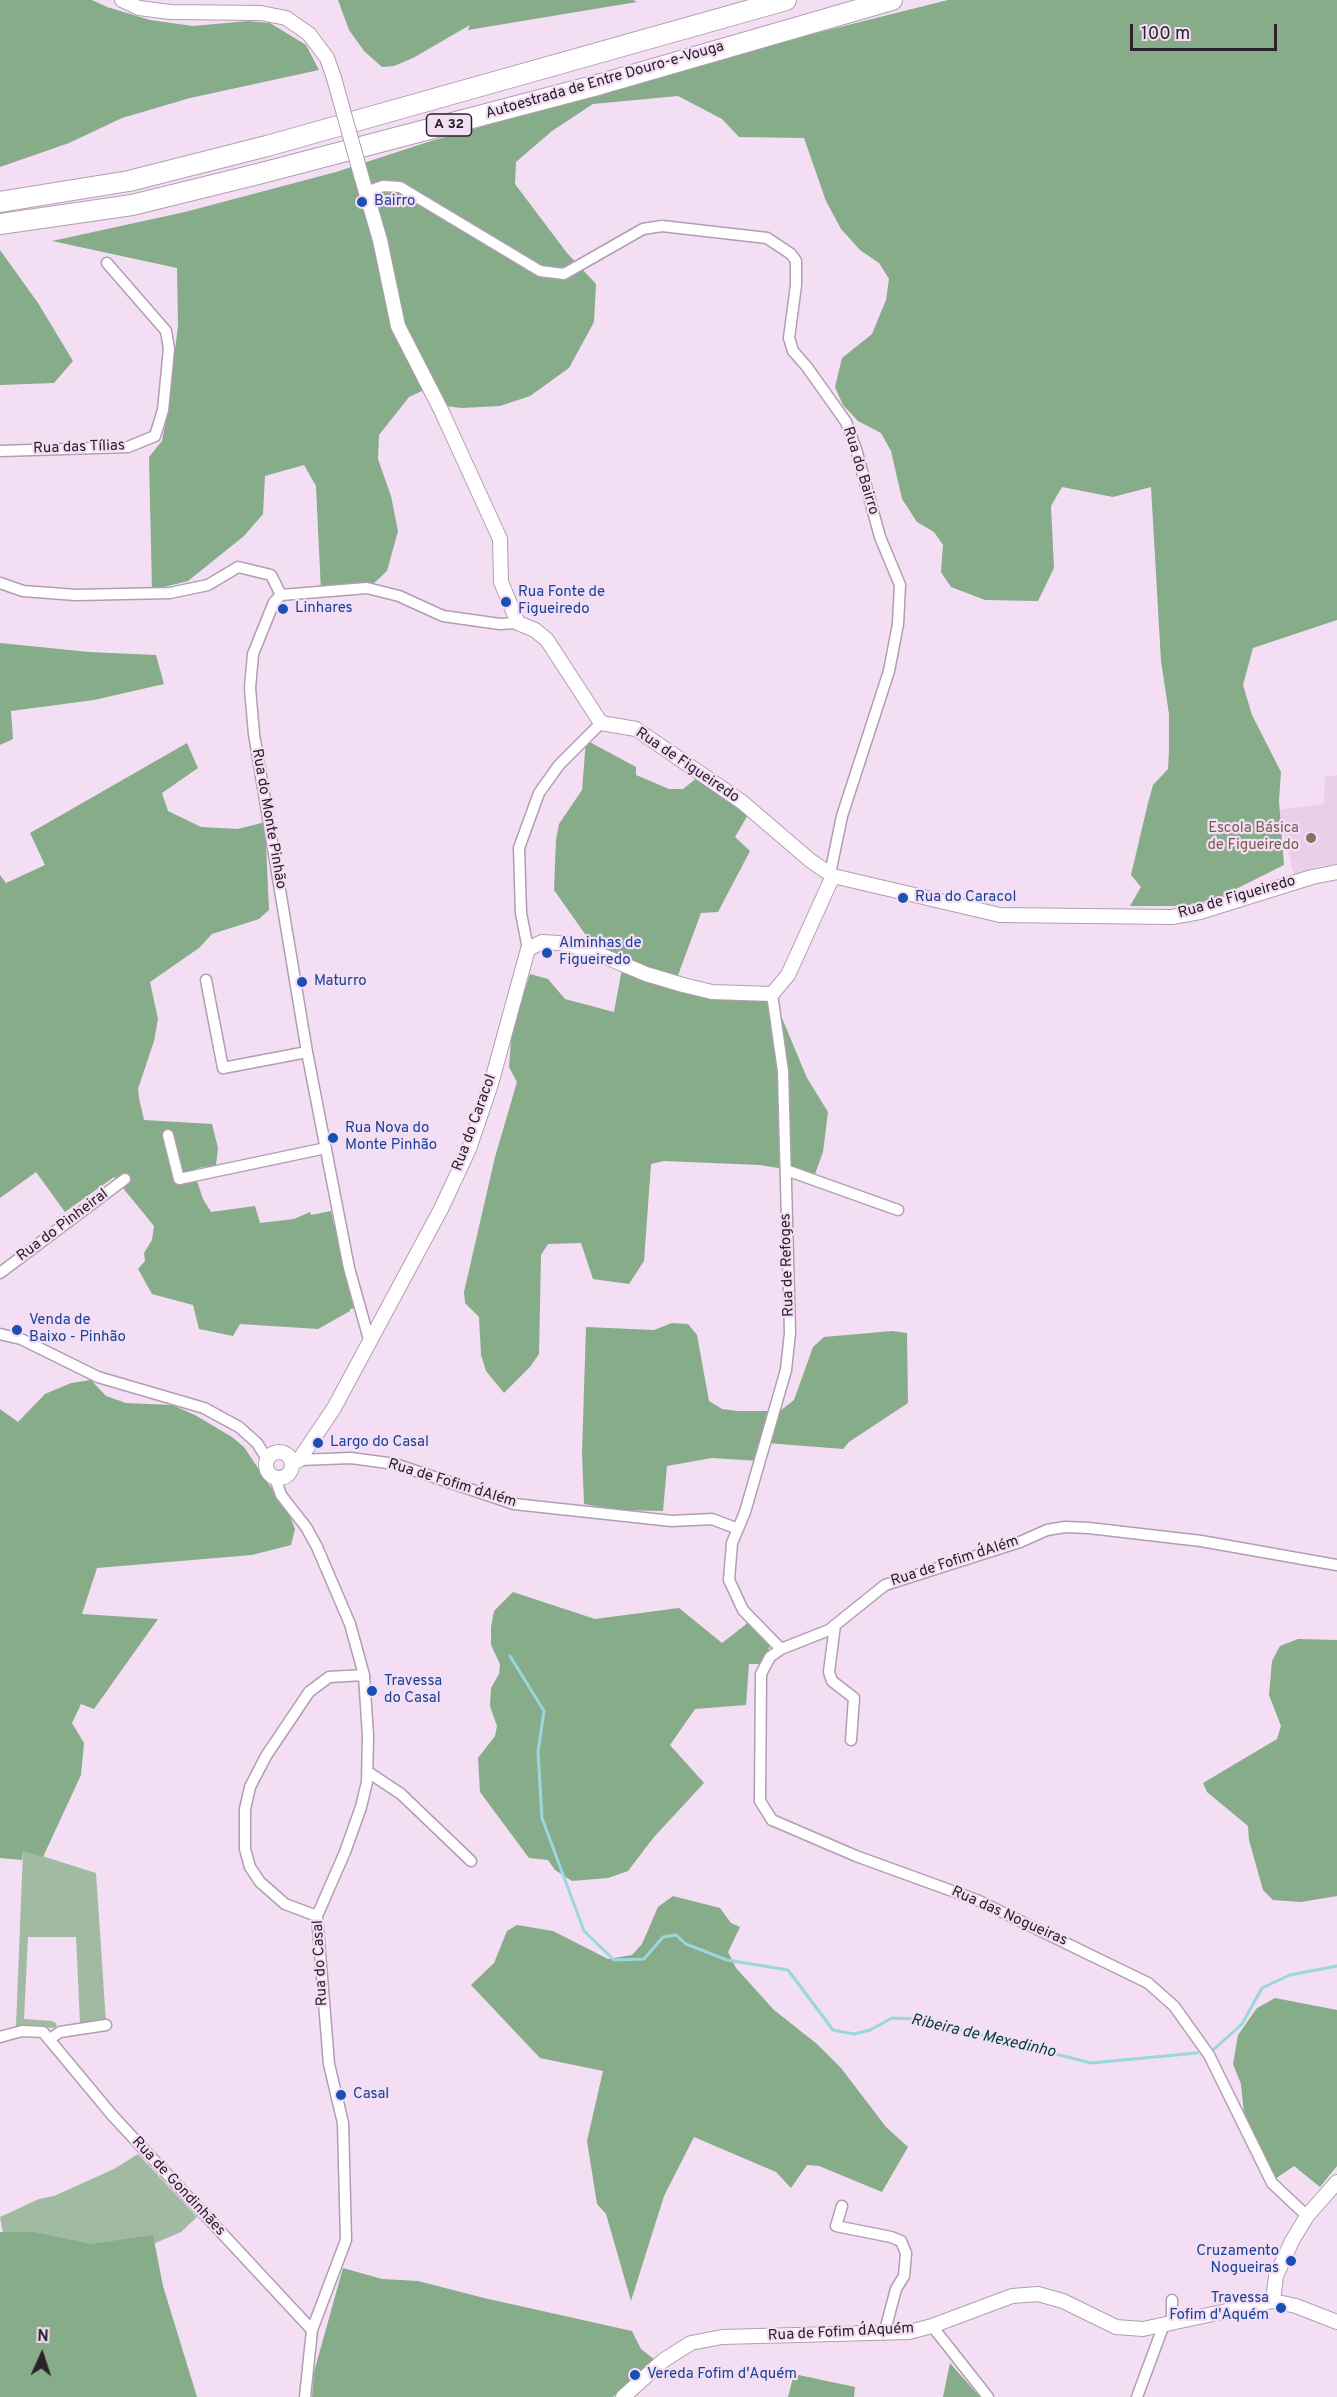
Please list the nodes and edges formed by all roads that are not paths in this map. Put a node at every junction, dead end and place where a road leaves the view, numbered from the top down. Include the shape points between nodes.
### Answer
1 (122, 0) edge
2 (786, 0) edge
3 (892, 0) edge
4 (366, 192) junction
5 (0, 202) edge
6 (0, 224) edge
7 (107, 263) dead end
8 (0, 451) edge
9 (0, 583) edge
10 (281, 595) junction
11 (518, 623) junction
12 (601, 723) junction
13 (1337, 873) edge
14 (831, 875) junction
15 (528, 949) junction
16 (206, 980) dead end
17 (772, 994) junction
18 (307, 1052) junction
19 (168, 1135) dead end
20 (326, 1148) junction
21 (786, 1170) junction
22 (125, 1179) dead end
23 (898, 1210) dead end
24 (0, 1273) edge
25 (0, 1334) edge
26 (370, 1343) junction
27 (267, 1459) junction
28 (295, 1462) junction
29 (275, 1478) junction
30 (738, 1528) junction
31 (1337, 1565) edge
32 (836, 1625) junction
33 (781, 1648) junction
34 (364, 1675) junction
35 (851, 1740) dead end
36 (368, 1772) junction
37 (471, 1861) dead end
38 (317, 1916) junction
39 (106, 2025) dead end
40 (0, 2037) edge
41 (50, 2039) junction
42 (1337, 2182) edge
43 (842, 2206) dead end
44 (1307, 2216) junction
45 (1172, 2300) dead end
46 (1273, 2301) junction
47 (1337, 2322) edge
48 (1168, 2325) junction
49 (932, 2326) junction
50 (312, 2330) junction
51 (884, 2334) junction
52 (305, 2397) edge
53 (623, 2397) edge
54 (988, 2397) edge
55 (1137, 2397) edge

1 - 4 street, bridge via 139,8 170,12 261,13 286,18 309,34 327,58
2 - 5 highway, Autoestrada de Entre Douro-e-Vouga / A 32 via 267,146 129,181
3 - 6 highway, Autoestrada de Entre Douro-e-Vouga / A 32 via 601,84 258,174 132,205
4 - 11 street via 398,326 500,539 501,582
4 - 14 street, Rua do Bairro via 383,186 400,187 540,271 564,274 643,229 662,226 767,238 791,254 796,269 789,338 793,351 846,422 880,537 900,585 889,671 842,816
7 - 8 street, Rua das Tílias via 166,331 169,349 163,410 155,436 128,447
9 - 10 street via 23,591 66,594 170,593 208,585 238,567 271,575
10 - 11 street via 367,588 399,596 443,616
10 - 18 street, Rua do Monte Pinhão via 274,602 253,654 250,688 254,734
11 - 12 street via 547,640
12 - 14 street, Rua de Figueiredo via 636,729 742,802
12 - 15 street via 559,765 539,793 519,848 521,913
13 - 14 street, Rua de Figueiredo via 1172,917 1000,915
14 - 17 street via 788,975
15 - 17 street via 542,942 560,943 589,950 646,974 712,992
15 - 26 street, Rua do Caracol via 469,1149
16 - 18 street via 223,1068
17 - 21 street, Rua de Refoges via 783,1071
18 - 20 street, Rua do Monte Pinhão
19 - 20 street via 179,1179
20 - 26 street, Rua do Monte Pinhão via 349,1268
21 - 23 street
21 - 30 street, Rua de Refoges via 790,1333 786,1370
22 - 24 street, Rua do Pinheiral
25 - 27 street via 21,1339 98,1377 204,1408 239,1427 257,1443
26 - 28 street, Rua do Caracol via 334,1408
27 - 28 street via 282,1453
27 - 29 street via 266,1470
28 - 29 street via 286,1476
28 - 30 street, Rua de Fofim d´Além via 351,1458 395,1464 514,1504 672,1521 712,1519
29 - 34 street, Rua do Casal via 281,1495 317,1547 350,1624
30 - 33 street via 732,1543 729,1580 743,1610
31 - 32 street, Rua de Fofim d´Além via 1201,1542 1065,1527 898,1578
32 - 33 street, Rua de Fofim d´Além
32 - 35 street via 829,1672 832,1681 854,1698
33 - 44 street, Rua das Nogueiras via 770,1657 761,1674 760,1801 772,1820 856,1856 977,1899 1148,1983 1174,2007 1209,2055 1272,2183
34 - 36 street, Rua do Casal
34 - 38 street via 329,1677 309,1692 266,1756 250,1787 245,1809 245,1849 260,1882 285,1904
36 - 37 street via 401,1794
36 - 38 street, Rua do Casal via 361,1807
38 - 50 street, Rua do Casal via 329,2064 343,2123 346,2240
39 - 41 street via 60,2032
40 - 41 street via 33,2030 44,2032
41 - 50 street, Rua de Gondinhães via 112,2115
42 - 44 street
43 - 51 street via 836,2226 902,2241 906,2253 904,2276 896,2289
44 - 46 street via 1279,2269
45 - 48 street
46 - 47 street, Rua de Fofim d´Aquém
46 - 48 street, Rua de Fofim d´Aquém
48 - 49 street, Rua de Fofim d´Aquém via 1143,2329 1116,2327 1063,2301 1038,2294 1012,2296
48 - 55 street
49 - 51 street, Rua de Fofim d´Aquém
49 - 54 street
50 - 52 street, Rua do Casal
51 - 53 street, Rua de Fofim d´Aquém via 722,2337 691,2343 664,2360

